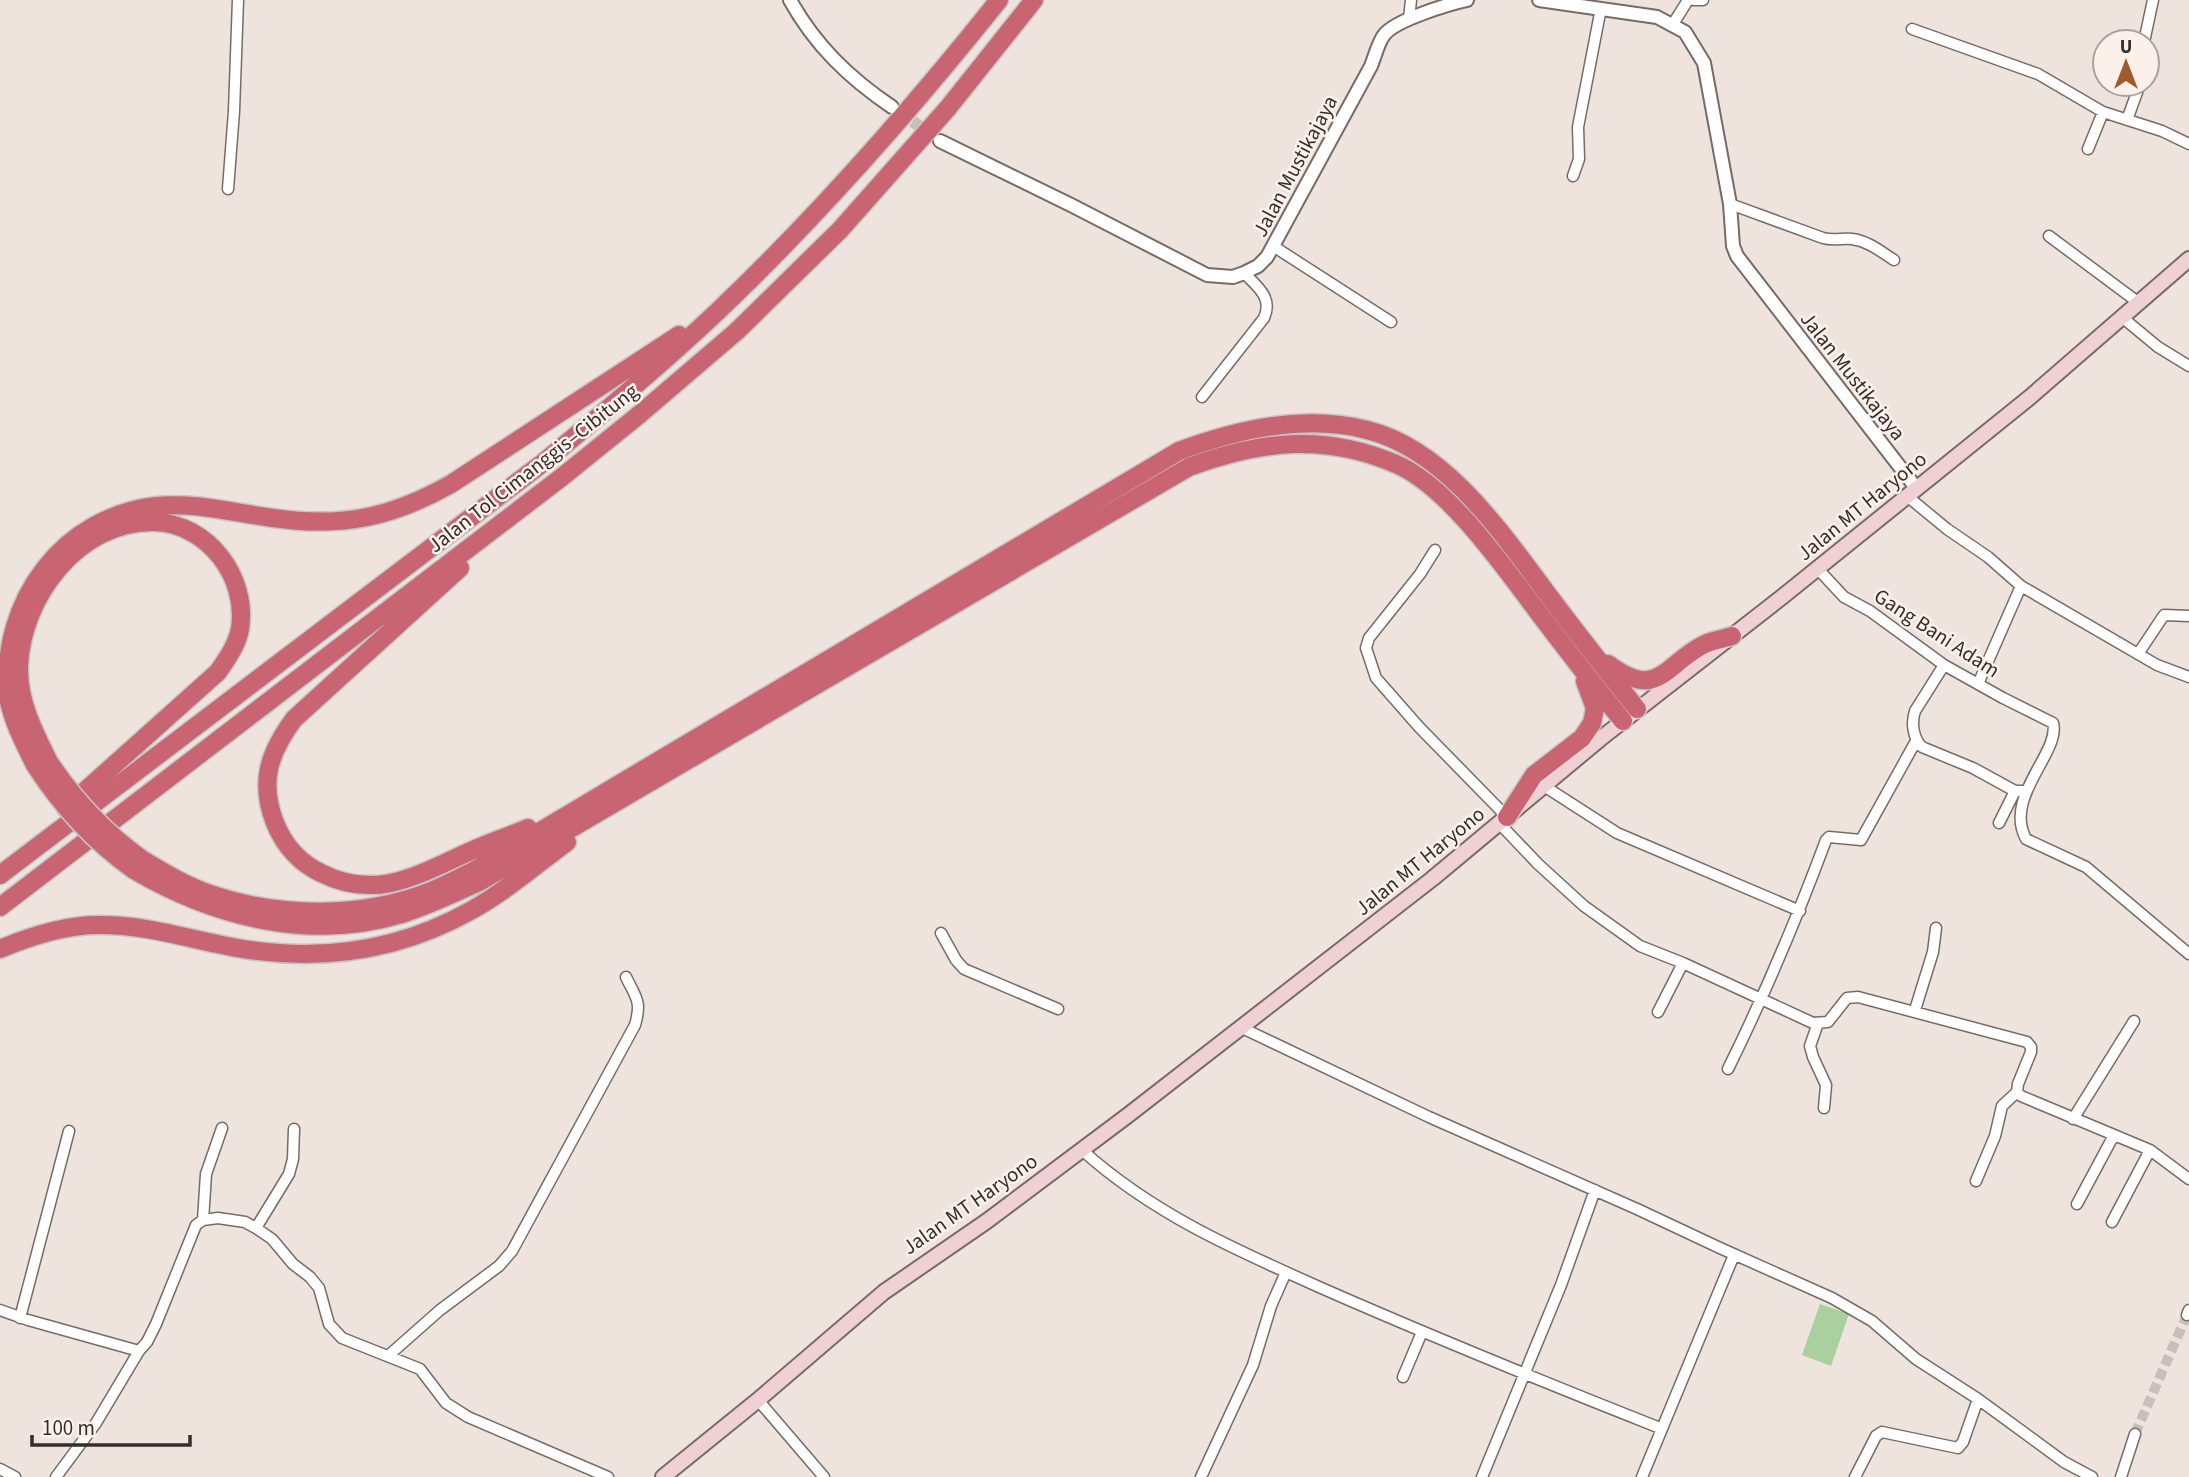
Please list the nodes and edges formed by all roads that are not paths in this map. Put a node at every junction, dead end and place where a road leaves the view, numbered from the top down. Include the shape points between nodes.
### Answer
1 (238, 0) edge
2 (790, 0) edge
3 (999, 0) edge
4 (1034, 0) edge
5 (1412, 0) edge
6 (1539, 0) edge
7 (1688, 0) edge
8 (1695, 0) edge
9 (1703, 0) edge
10 (2153, 0) edge
11 (1457, 1) edge
12 (1601, 8) junction
13 (1409, 19) junction
14 (1674, 24) junction
15 (2147, 28) edge
16 (1912, 29) dead end
17 (2135, 98) edge
18 (892, 107) tunnel mouth
19 (2103, 112) junction
20 (2127, 120) junction
21 (940, 141) tunnel mouth
22 (2189, 144) edge
23 (2088, 149) dead end
24 (1573, 176) dead end
25 (228, 189) dead end
26 (1730, 204) junction
27 (2049, 236) dead end
28 (1273, 246) junction
29 (2189, 259) edge
30 (1894, 260) dead end
31 (1244, 273) junction
32 (2139, 303) junction
33 (718, 311) junction
34 (2123, 318) junction
35 (1391, 322) dead end
36 (2189, 366) edge
37 (1202, 397) dead end
38 (562, 477) junction
39 (1912, 493) junction
40 (1435, 550) dead end
41 (1817, 568) junction
42 (2021, 586) junction
43 (2189, 616) edge
44 (1732, 636) junction
45 (1591, 652) junction
46 (2138, 654) junction
47 (1578, 665) junction
48 (1944, 665) junction
49 (2189, 677) edge
50 (1978, 684) junction
51 (1630, 715) junction
52 (1916, 741) junction
53 (42, 763) junction
54 (1544, 786) junction
55 (638, 790) junction
56 (2020, 791) junction
57 (581, 807) junction
58 (1503, 820) junction
59 (1999, 823) dead end
60 (139, 865) junction
61 (0, 873) edge
62 (0, 907) edge
63 (1800, 911) junction
64 (1936, 928) dead end
65 (941, 933) dead end
66 (0, 949) edge
67 (2189, 954) edge
68 (1683, 963) junction
69 (626, 977) dead end
70 (1762, 1000) junction
71 (1058, 1010) dead end
72 (1915, 1010) junction
73 (1658, 1012) dead end
74 (2134, 1021) dead end
75 (1818, 1023) junction
76 (1240, 1027) junction
77 (1728, 1069) dead end
78 (2017, 1092) junction
79 (1824, 1108) dead end
80 (2073, 1119) junction
81 (222, 1128) dead end
82 (294, 1129) dead end
83 (69, 1131) dead end
84 (2114, 1135) junction
85 (1082, 1150) junction
86 (2150, 1150) junction
87 (2189, 1179) edge
88 (1976, 1181) dead end
89 (1595, 1191) junction
90 (2077, 1204) dead end
91 (203, 1220) junction
92 (2112, 1222) dead end
93 (256, 1228) junction
94 (1734, 1255) junction
95 (1286, 1272) junction
96 (0, 1310) edge
97 (20, 1318) junction
98 (1422, 1332) junction
99 (139, 1351) junction
100 (388, 1356) junction
101 (1525, 1375) junction
102 (1403, 1377) dead end
103 (1978, 1399) junction
104 (758, 1401) junction
105 (1660, 1428) junction
106 (2135, 1434) tunnel mouth
107 (1492, 1450) junction
108 (0, 1469) edge
109 (15, 1477) edge
110 (56, 1477) edge
111 (608, 1477) edge
112 (663, 1477) edge
113 (824, 1477) edge
114 (1201, 1477) edge
115 (1482, 1477) edge
116 (1488, 1477) edge
117 (1642, 1477) edge
118 (1855, 1477) edge
119 (2092, 1477) edge
120 (2121, 1477) edge

1 - 25 street
2 - 18 street via 809,32 836,63
3 - 33 highway, Jalan Tol Cimanggis–Cibitung via 927,90
4 - 38 highway, Jalan Tol Cimanggis–Cibitung via 948,108 840,230 737,331
5 - 13 street
6 - 12 street
7 - 14 street
8 - 9 street
10 - 15 street
11 - 13 street, Jalan Mustikajaya
12 - 14 street
12 - 24 street
13 - 28 street, Jalan Mustikajaya via 1383,36
14 - 26 street, Jalan Mustikajaya via 1685,32 1704,63
16 - 19 street via 2038,74
17 - 20 street
19 - 20 street
19 - 23 street
20 - 22 street
21 - 31 street via 1207,275
26 - 30 street via 1823,238 1868,243
26 - 39 street, Jalan Mustikajaya via 1730,232 1737,256
27 - 32 street
28 - 31 street, Jalan Mustikajaya via 1258,266
28 - 35 street
29 - 32 main road, Jalan MT Haryono
31 - 37 street via 1267,299 1268,309
32 - 34 main road, Jalan MT Haryono
33 - 53 highway via 460,478 394,512 304,521 205,507 156,506 107,517 83,530 59,547 37,574 20,600 10,634 5,666 8,696 18,730
33 - 61 highway, Jalan Tol Cimanggis–Cibitung via 626,395 544,461
34 - 36 street
34 - 39 main road, Jalan MT Haryono
38 - 57 highway via 294,719 278,740 266,789 279,832 293,853 336,881 365,886 392,884 426,873
38 - 62 highway, Jalan Tol Cimanggis–Cibitung
39 - 41 main road, Jalan MT Haryono
39 - 42 street via 1947,529
40 - 58 street via 1369,638 1368,658 1376,678
41 - 44 main road, Jalan MT Haryono
41 - 48 street, Gang Bani Adam via 1844,597
42 - 46 street
42 - 50 street
43 - 46 street via 2164,615
44 - 45 highway via 1704,645 1654,679 1625,677
44 - 51 main road, Jalan MT Haryono
45 - 51 highway
45 - 57 highway via 1495,525 1429,459 1367,430 1322,424 1273,425 1221,435 1179,451
46 - 49 street
47 - 51 highway
47 - 55 highway via 1480,536 1417,476 1397,464 1326,444 1274,443 1189,467
47 - 58 highway via 1595,708 1592,723 1582,738 1534,775
48 - 50 street, Gang Bani Adam
48 - 52 street via 1915,711
50 - 56 street, Gang Bani Adam via 2053,723 2054,734
51 - 54 main road, Jalan MT Haryono
52 - 56 street
52 - 63 street via 1861,840 1826,840
53 - 60 highway, bridge
53 - 61 highway via 22,697 19,668 28,617 46,582 66,560 111,531 155,522 197,535 229,567 238,590 240,631 232,652 211,679
54 - 58 main road, Jalan MT Haryono
54 - 63 street via 1617,833
55 - 60 highway via 481,881 399,915 356,923 305,925 248,918 168,890
55 - 66 highway via 474,909 403,941 330,954 293,954 97,925 62,929
56 - 59 street
56 - 67 street, Gang Bani Adam via 2026,839 2087,867
57 - 60 highway via 431,891 354,910 307,912 254,905 210,894
58 - 68 street via 1538,864 1584,906 1640,946
58 - 76 main road, Jalan MT Haryono
63 - 70 street
64 - 72 street
65 - 71 street via 964,969
68 - 70 street
68 - 73 street
69 - 100 street via 638,999 635,1025 512,1251
70 - 75 street
70 - 77 street
72 - 75 street via 1852,996 1832,1020
72 - 78 street via 2027,1042 2031,1052
74 - 80 street
75 - 79 street via 1810,1046 1826,1085
76 - 85 main road, Jalan MT Haryono
76 - 89 street
78 - 80 street
78 - 88 street via 2002,1106
80 - 84 street
81 - 91 street via 205,1174
82 - 93 street via 289,1174
83 - 97 street
84 - 86 street
84 - 90 street
85 - 95 street via 1169,1215
85 - 104 main road, Jalan MT Haryono via 884,1292
86 - 87 street
86 - 92 street
89 - 94 street
89 - 101 street
91 - 93 street via 232,1219
91 - 99 street via 193,1230 156,1324
93 - 100 street via 319,1288 334,1331
94 - 103 street via 1862,1315 1916,1359
94 - 105 street
95 - 98 street
95 - 114 street via 1253,1365
96 - 97 street
97 - 99 street
98 - 101 street
98 - 102 street
99 - 110 street via 96,1423
100 - 111 street via 420,1369 446,1403 468,1417
101 - 105 street
101 - 107 street
103 - 118 street via 1958,1448 1882,1432
103 - 119 street
104 - 112 main road, Jalan MT Haryono
104 - 113 street
105 - 117 street
106 - 120 street
107 - 115 street
107 - 116 street
108 - 109 street

